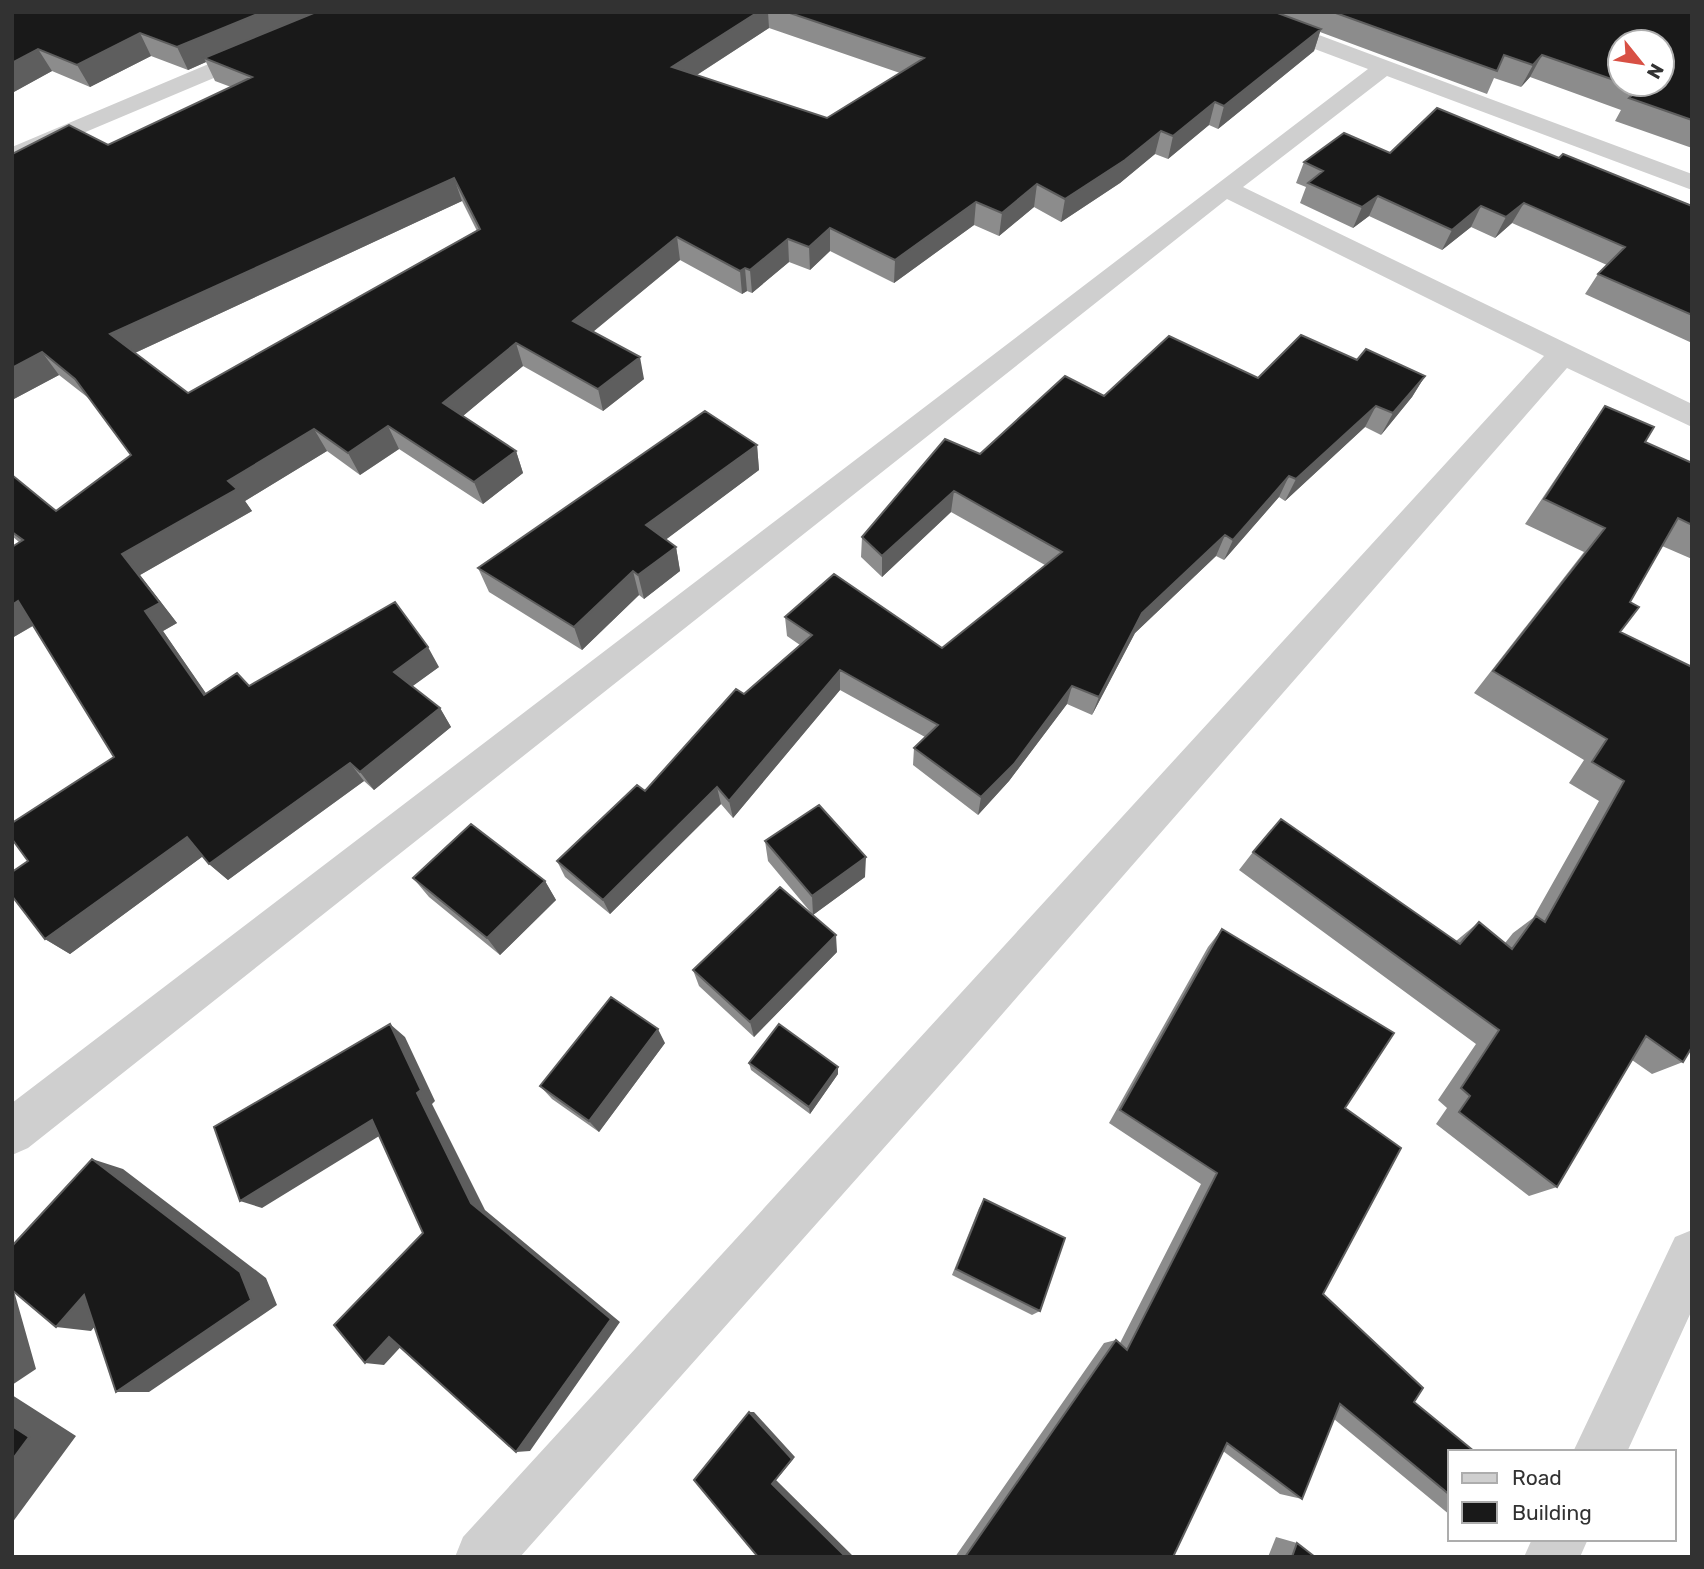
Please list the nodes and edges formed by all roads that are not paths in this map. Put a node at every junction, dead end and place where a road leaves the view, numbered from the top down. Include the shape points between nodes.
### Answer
1 (351, 12) edge
2 (1237, 12) edge
3 (1384, 68) junction
4 (12, 156) edge
5 (1692, 183) edge
6 (1225, 188) junction
7 (1562, 355) junction
8 (1692, 417) edge
9 (12, 1132) edge
10 (1692, 1254) edge
11 (1601, 1450) edge
12 (1559, 1541) edge
13 (482, 1557) edge
14 (1552, 1557) edge

1 - 4 street
2 - 3 street
3 - 5 street
3 - 6 street
6 - 7 street
6 - 9 street
7 - 8 street
7 - 13 street
10 - 11 street
12 - 14 street

